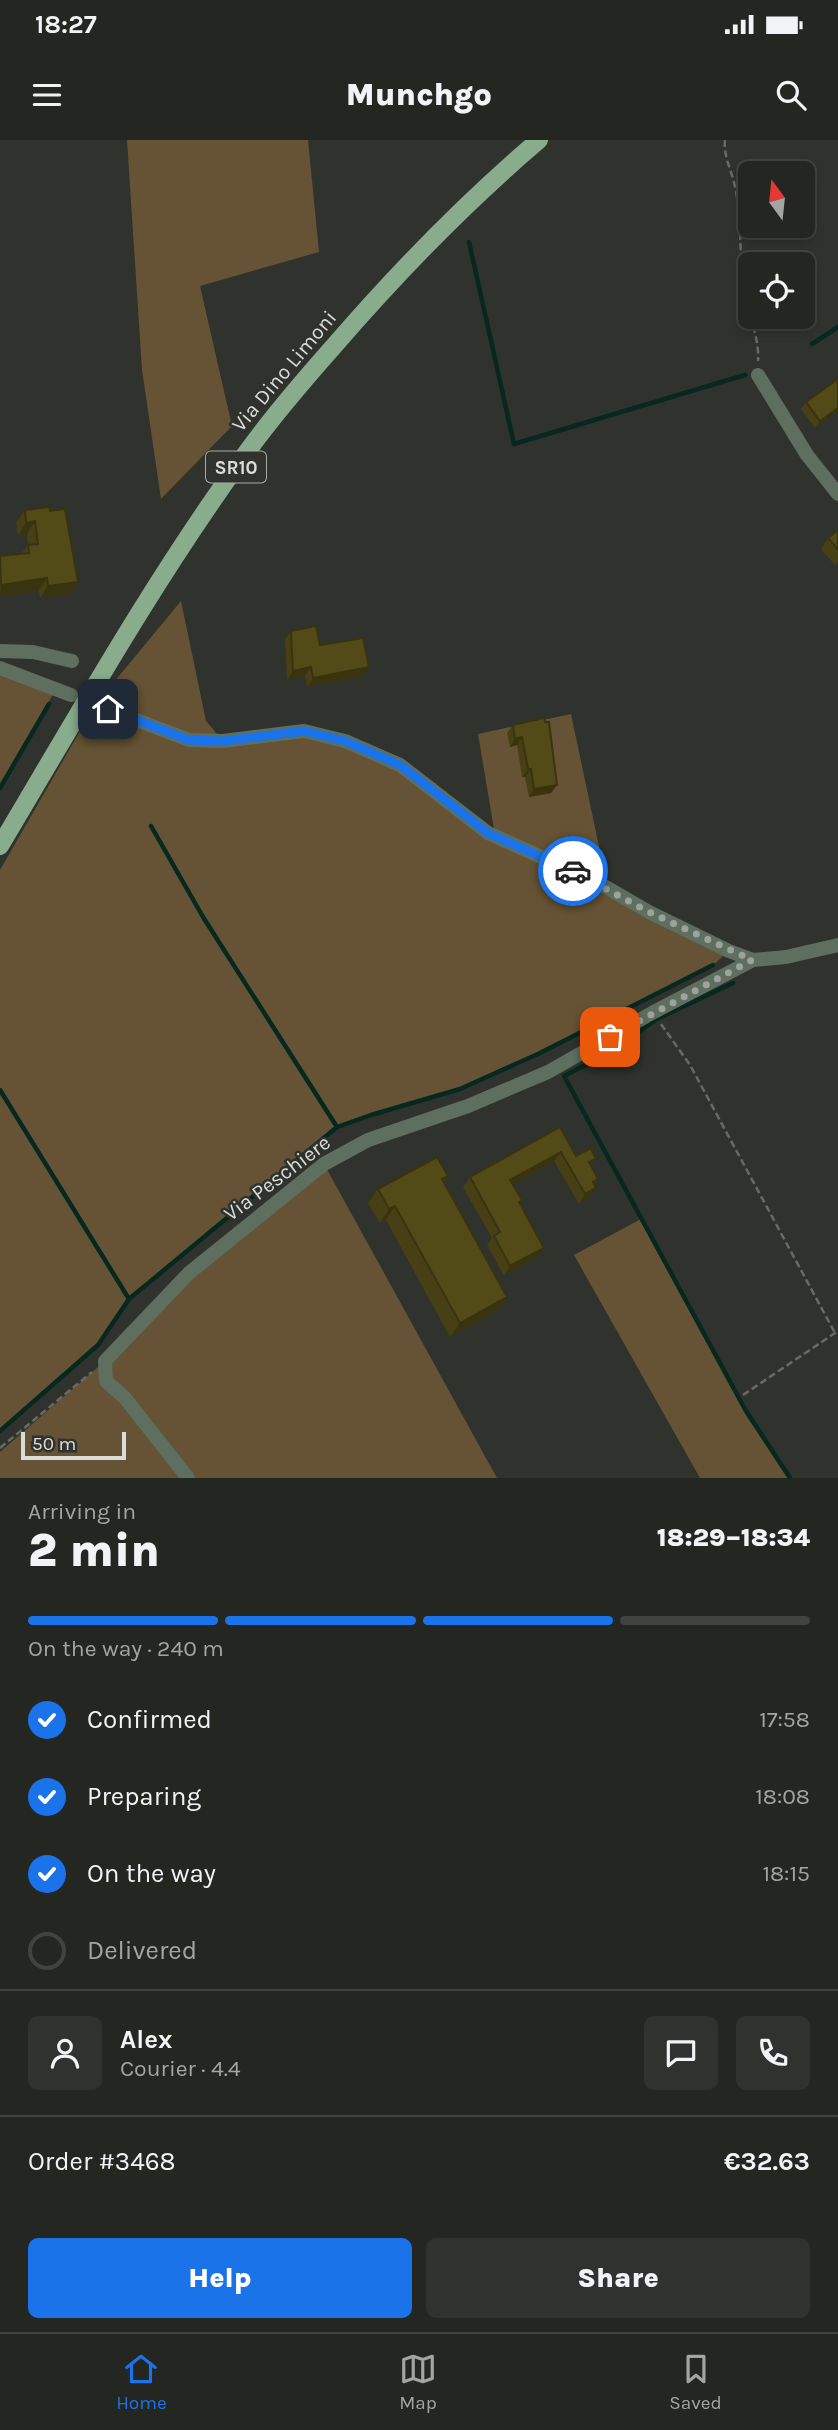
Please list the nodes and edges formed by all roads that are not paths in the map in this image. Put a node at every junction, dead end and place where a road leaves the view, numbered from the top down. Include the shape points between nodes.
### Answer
1 (539, 140) edge
2 (758, 375) road end
3 (838, 494) edge
4 (0, 651) edge
5 (72, 661) dead end
6 (0, 668) edge
7 (71, 695) tunnel mouth
8 (108, 709) tunnel mouth
9 (0, 846) edge
10 (838, 945) edge
11 (752, 960) junction
12 (188, 1478) edge

1 - 9 main road, Via Dino Limoni / SR10 via 405,267 246,453 169,566
2 - 3 street
4 - 5 street via 33,652
6 - 7 street
8 - 11 street via 189,740 223,741 304,731 345,741 400,765 488,833
10 - 11 street, Via Peschiere
11 - 12 street, Via Peschiere via 548,1072 468,1106 368,1140 324,1164 189,1273 105,1360 106,1381 125,1398

